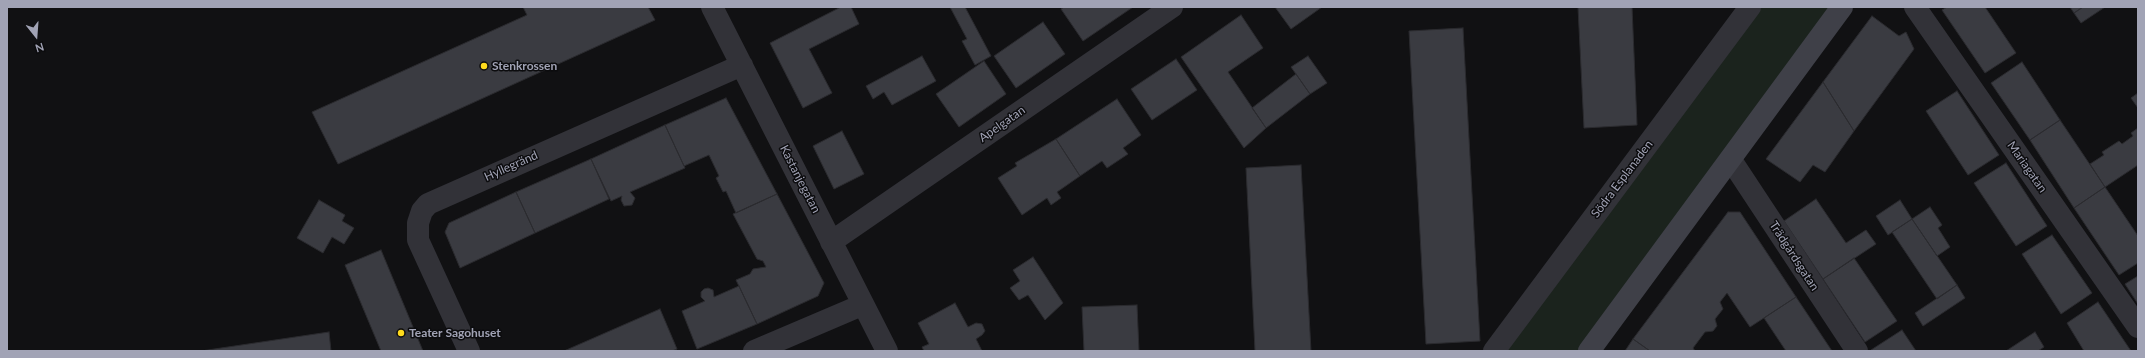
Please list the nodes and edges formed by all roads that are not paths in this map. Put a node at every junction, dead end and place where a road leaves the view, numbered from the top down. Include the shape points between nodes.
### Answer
1 (712, 7) edge
2 (1172, 7) edge
3 (1750, 7) edge
4 (1842, 7) edge
5 (1915, 7) edge
6 (742, 65) junction
7 (1731, 160) junction
8 (831, 242) junction
9 (862, 305) junction
10 (2138, 327) edge
11 (469, 351) edge
12 (754, 351) edge
13 (887, 351) edge
14 (1494, 351) edge
15 (1589, 351) edge
16 (1856, 351) edge

1 - 6 street, Kastanjegatan
2 - 8 street, Apelgatan
3 - 14 street, Södra Esplanaden
4 - 7 street
5 - 10 street, Mariagatan
6 - 8 street, Kastanjegatan
6 - 11 street, Hyllegränd via 428,204 422,211 418,223 418,240
7 - 15 street
7 - 16 street, Trädgårdsgatan
8 - 9 street, Kastanjegatan
9 - 12 street
9 - 13 street, Kastanjegatan

